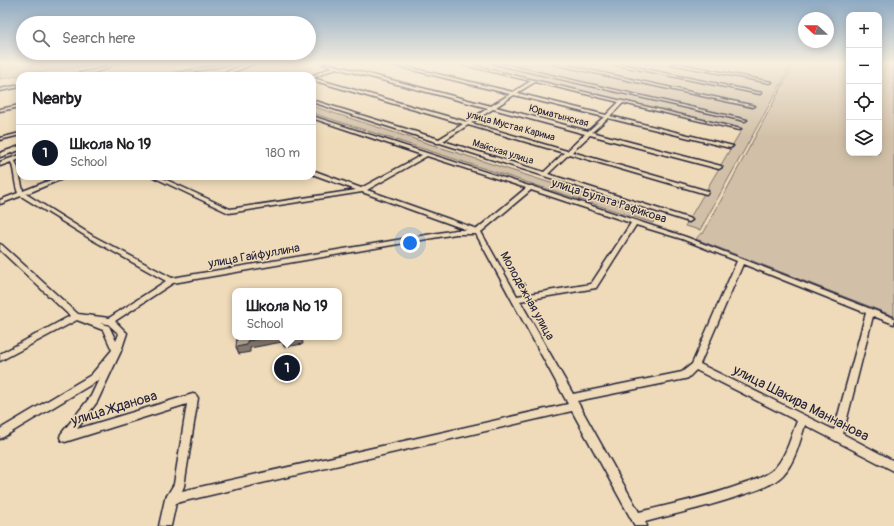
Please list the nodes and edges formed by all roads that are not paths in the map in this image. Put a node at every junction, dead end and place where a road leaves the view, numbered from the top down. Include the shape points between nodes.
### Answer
1 (347, 89) edge
2 (419, 89) edge
3 (491, 89) edge
4 (522, 89) edge
5 (566, 89) edge
6 (605, 89) edge
7 (671, 89) edge
8 (738, 89) edge
9 (760, 93) dead end
10 (514, 94) junction
11 (316, 102) edge
12 (622, 102) junction
13 (753, 106) dead end
14 (16, 107) edge
15 (493, 108) junction
16 (0, 110) edge
17 (607, 117) junction
18 (316, 118) edge
19 (745, 120) dead end
20 (466, 124) junction
21 (739, 129) dead end
22 (588, 133) junction
23 (16, 135) edge
24 (0, 139) edge
25 (438, 142) junction
26 (730, 146) dead end
27 (16, 149) edge
28 (568, 151) junction
29 (428, 154) junction
30 (0, 155) edge
31 (16, 158) edge
32 (12, 160) junction
33 (0, 164) edge
34 (16, 165) edge
35 (719, 167) dead end
36 (316, 174) edge
37 (545, 174) junction
38 (17, 180) edge
39 (56, 180) edge
40 (163, 180) edge
41 (531, 187) junction
42 (360, 191) junction
43 (706, 192) dead end
44 (22, 194) junction
45 (0, 202) edge
46 (689, 220) dead end
47 (635, 222) junction
48 (478, 232) junction
49 (0, 246) edge
50 (741, 260) junction
51 (171, 281) junction
52 (515, 299) junction
53 (870, 311) junction
54 (76, 317) junction
55 (110, 321) junction
56 (894, 321) edge
57 (116, 352) junction
58 (0, 358) edge
59 (695, 366) junction
60 (572, 402) junction
61 (802, 418) junction
62 (0, 434) edge
63 (837, 436) junction
64 (894, 466) edge
65 (171, 499) junction
66 (638, 522) edge
67 (165, 526) edge

1 - 20 street, улица Мустая Карима
2 - 15 street, Юрматынская
3 - 10 street
4 - 10 street
5 - 12 street
6 - 19 street
7 - 13 street
8 - 9 street
10 - 15 street
10 - 17 street
11 - 25 street, Майская улица
12 - 17 street
12 - 21 street
14 - 16 street
15 - 20 street
15 - 22 street, Юрматынская
17 - 22 street
17 - 26 street
18 - 29 street, улица Булата Рафикова
20 - 25 street
20 - 28 street, улица Мустая Карима
22 - 28 street
22 - 35 street, Юрматынская
23 - 24 street
25 - 37 street, Майская улица
27 - 30 street
28 - 37 street
28 - 43 street, улица Мустая Карима
29 - 41 street, улица Булата Рафикова
29 - 42 street
31 - 32 street
32 - 33 street
32 - 34 street
36 - 42 street
37 - 46 street, Майская улица
38 - 44 street
39 - 44 street
40 - 42 street via 229,211
41 - 47 street, улица Булата Рафикова
41 - 48 street
42 - 48 street
44 - 45 street
44 - 51 street via 91,237
47 - 50 street, улица Булата Рафикова
47 - 52 street via 593,286
48 - 51 street, улица Гайфуллина via 456,232
48 - 52 street, Молодёжная улица
49 - 54 street
50 - 53 street, улица Булата Рафикова
50 - 59 street
51 - 55 street
52 - 60 street, Молодёжная улица
53 - 56 street, улица Булата Рафикова
53 - 63 street
54 - 55 street
54 - 57 street via 106,328
54 - 58 street
55 - 57 street via 123,333
57 - 62 street via 94,378
57 - 65 street, улица Жданова via 94,399 65,437 193,398 179,486
59 - 60 street via 685,375
59 - 61 street, улица Шакира Маннанова
60 - 65 street
60 - 66 street, Молодёжная улица
61 - 63 street, улица Шакира Маннанова
61 - 66 street via 787,458 778,472 756,486
63 - 64 street, улица Шакира Маннанова
65 - 67 street

